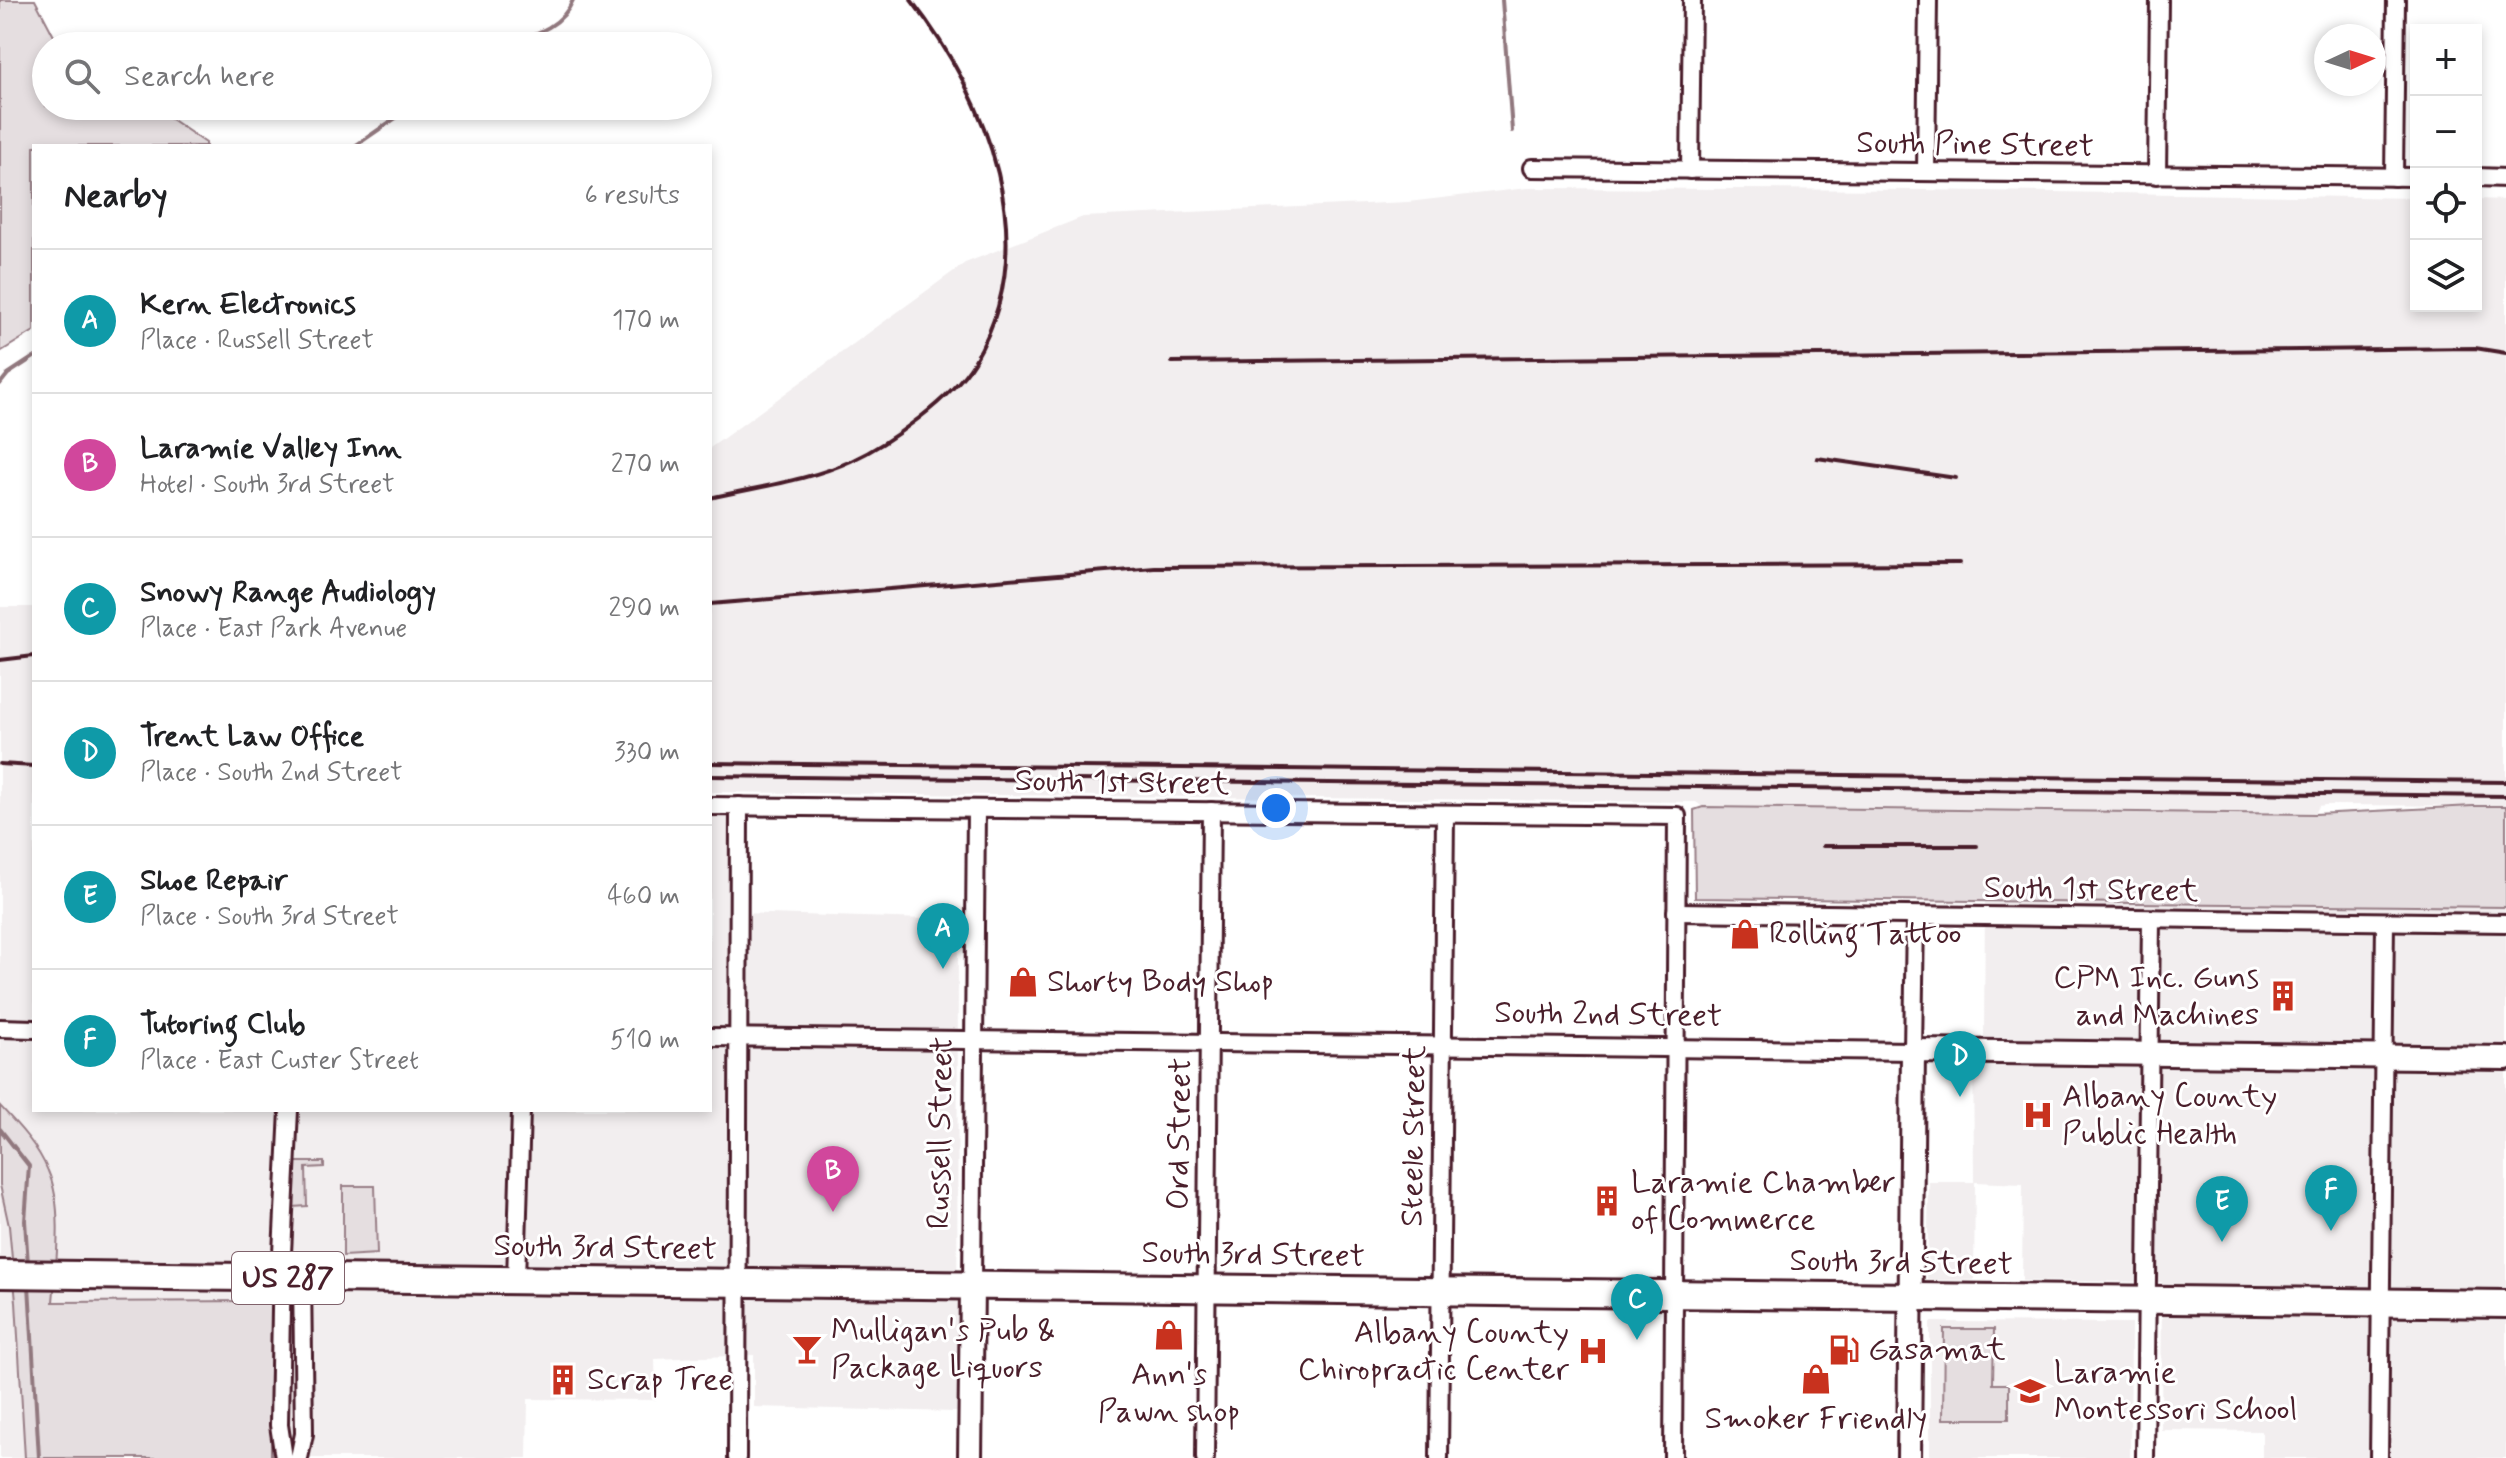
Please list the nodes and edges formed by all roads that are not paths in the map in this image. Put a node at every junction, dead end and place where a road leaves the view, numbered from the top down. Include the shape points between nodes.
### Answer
1 (1692, 0) edge
2 (1928, 0) edge
3 (2159, 0) edge
4 (2396, 0) edge
5 (1532, 168) dead end
6 (1690, 170) junction
7 (1926, 172) junction
8 (2157, 175) junction
9 (2394, 177) junction
10 (2410, 177) edge
11 (2482, 177) edge
12 (2506, 178) edge
13 (712, 806) edge
14 (739, 806) junction
15 (976, 809) junction
16 (1211, 811) junction
17 (1445, 814) junction
18 (1676, 912) junction
19 (1915, 916) junction
20 (2151, 919) junction
21 (2385, 922) junction
22 (2506, 923) edge
23 (0, 1028) edge
24 (32, 1029) edge
25 (712, 1037) edge
26 (738, 1037) junction
27 (974, 1040) junction
28 (1209, 1043) junction
29 (1443, 1045) junction
30 (1675, 1048) junction
31 (1913, 1051) junction
32 (2150, 1054) junction
33 (2384, 1056) junction
34 (2506, 1058) edge
35 (289, 1112) edge
36 (521, 1112) edge
37 (0, 1274) edge
38 (292, 1278) junction
39 (516, 1280) junction
40 (738, 1283) junction
41 (972, 1286) junction
42 (1206, 1288) junction
43 (1440, 1291) junction
44 (1674, 1294) junction
45 (1911, 1297) junction
46 (2147, 1299) junction
47 (2381, 1302) junction
48 (2506, 1304) edge
49 (284, 1458) edge
50 (299, 1458) edge
51 (737, 1458) edge
52 (970, 1458) edge
53 (1205, 1458) edge
54 (1439, 1458) edge
55 (1673, 1458) edge
56 (1909, 1458) edge
57 (2145, 1458) edge
58 (2379, 1458) edge

1 - 6 street
2 - 7 street
3 - 8 street
4 - 9 street
5 - 6 street, South Pine Street
6 - 7 street, South Pine Street
7 - 8 street, South Pine Street
8 - 9 street, South Pine Street
9 - 10 street, South Pine Street
11 - 12 street
13 - 14 street, South 1st Street
14 - 15 street, South 1st Street
14 - 26 street
15 - 16 street, South 1st Street
15 - 27 street, Russell Street
16 - 17 street, South 1st Street
16 - 28 street, Ord Street
17 - 18 street, South 1st Street via 1677,816
17 - 29 street, Steele Street
18 - 19 street, South 1st Street
18 - 30 street
19 - 20 street, South 1st Street
19 - 31 street
20 - 21 street, South 1st Street
20 - 32 street
21 - 22 street, South 1st Street
21 - 33 street
23 - 24 street
25 - 26 street, South 2nd Street
26 - 27 street, South 2nd Street
26 - 40 street
27 - 28 street, South 2nd Street
27 - 41 street, Russell Street
28 - 29 street, South 2nd Street
28 - 42 street, Ord Street
29 - 30 street, South 2nd Street
29 - 43 street, Steele Street
30 - 31 street, South 2nd Street
30 - 44 street
31 - 32 street, South 2nd Street
31 - 45 street
32 - 33 street, South 2nd Street
32 - 46 street
33 - 34 street, South 2nd Street
33 - 47 street
35 - 38 street
36 - 39 street
37 - 38 main road, South 3rd Street / US 287
38 - 39 main road, South 3rd Street / US 287
38 - 49 street via 279,1425
38 - 50 street via 304,1434
39 - 40 main road, South 3rd Street / US 287
40 - 41 main road, South 3rd Street / US 287
40 - 51 street
41 - 42 main road, South 3rd Street / US 287
41 - 52 street, Russell Street
42 - 43 main road, South 3rd Street / US 287
42 - 53 street, Ord Street
43 - 44 main road, South 3rd Street / US 287
43 - 54 street, Steele Street
44 - 45 main road, South 3rd Street / US 287
44 - 55 street
45 - 46 main road, South 3rd Street / US 287
45 - 56 street
46 - 47 main road, South 3rd Street / US 287
46 - 57 street
47 - 48 main road, South 3rd Street / US 287
47 - 58 street

